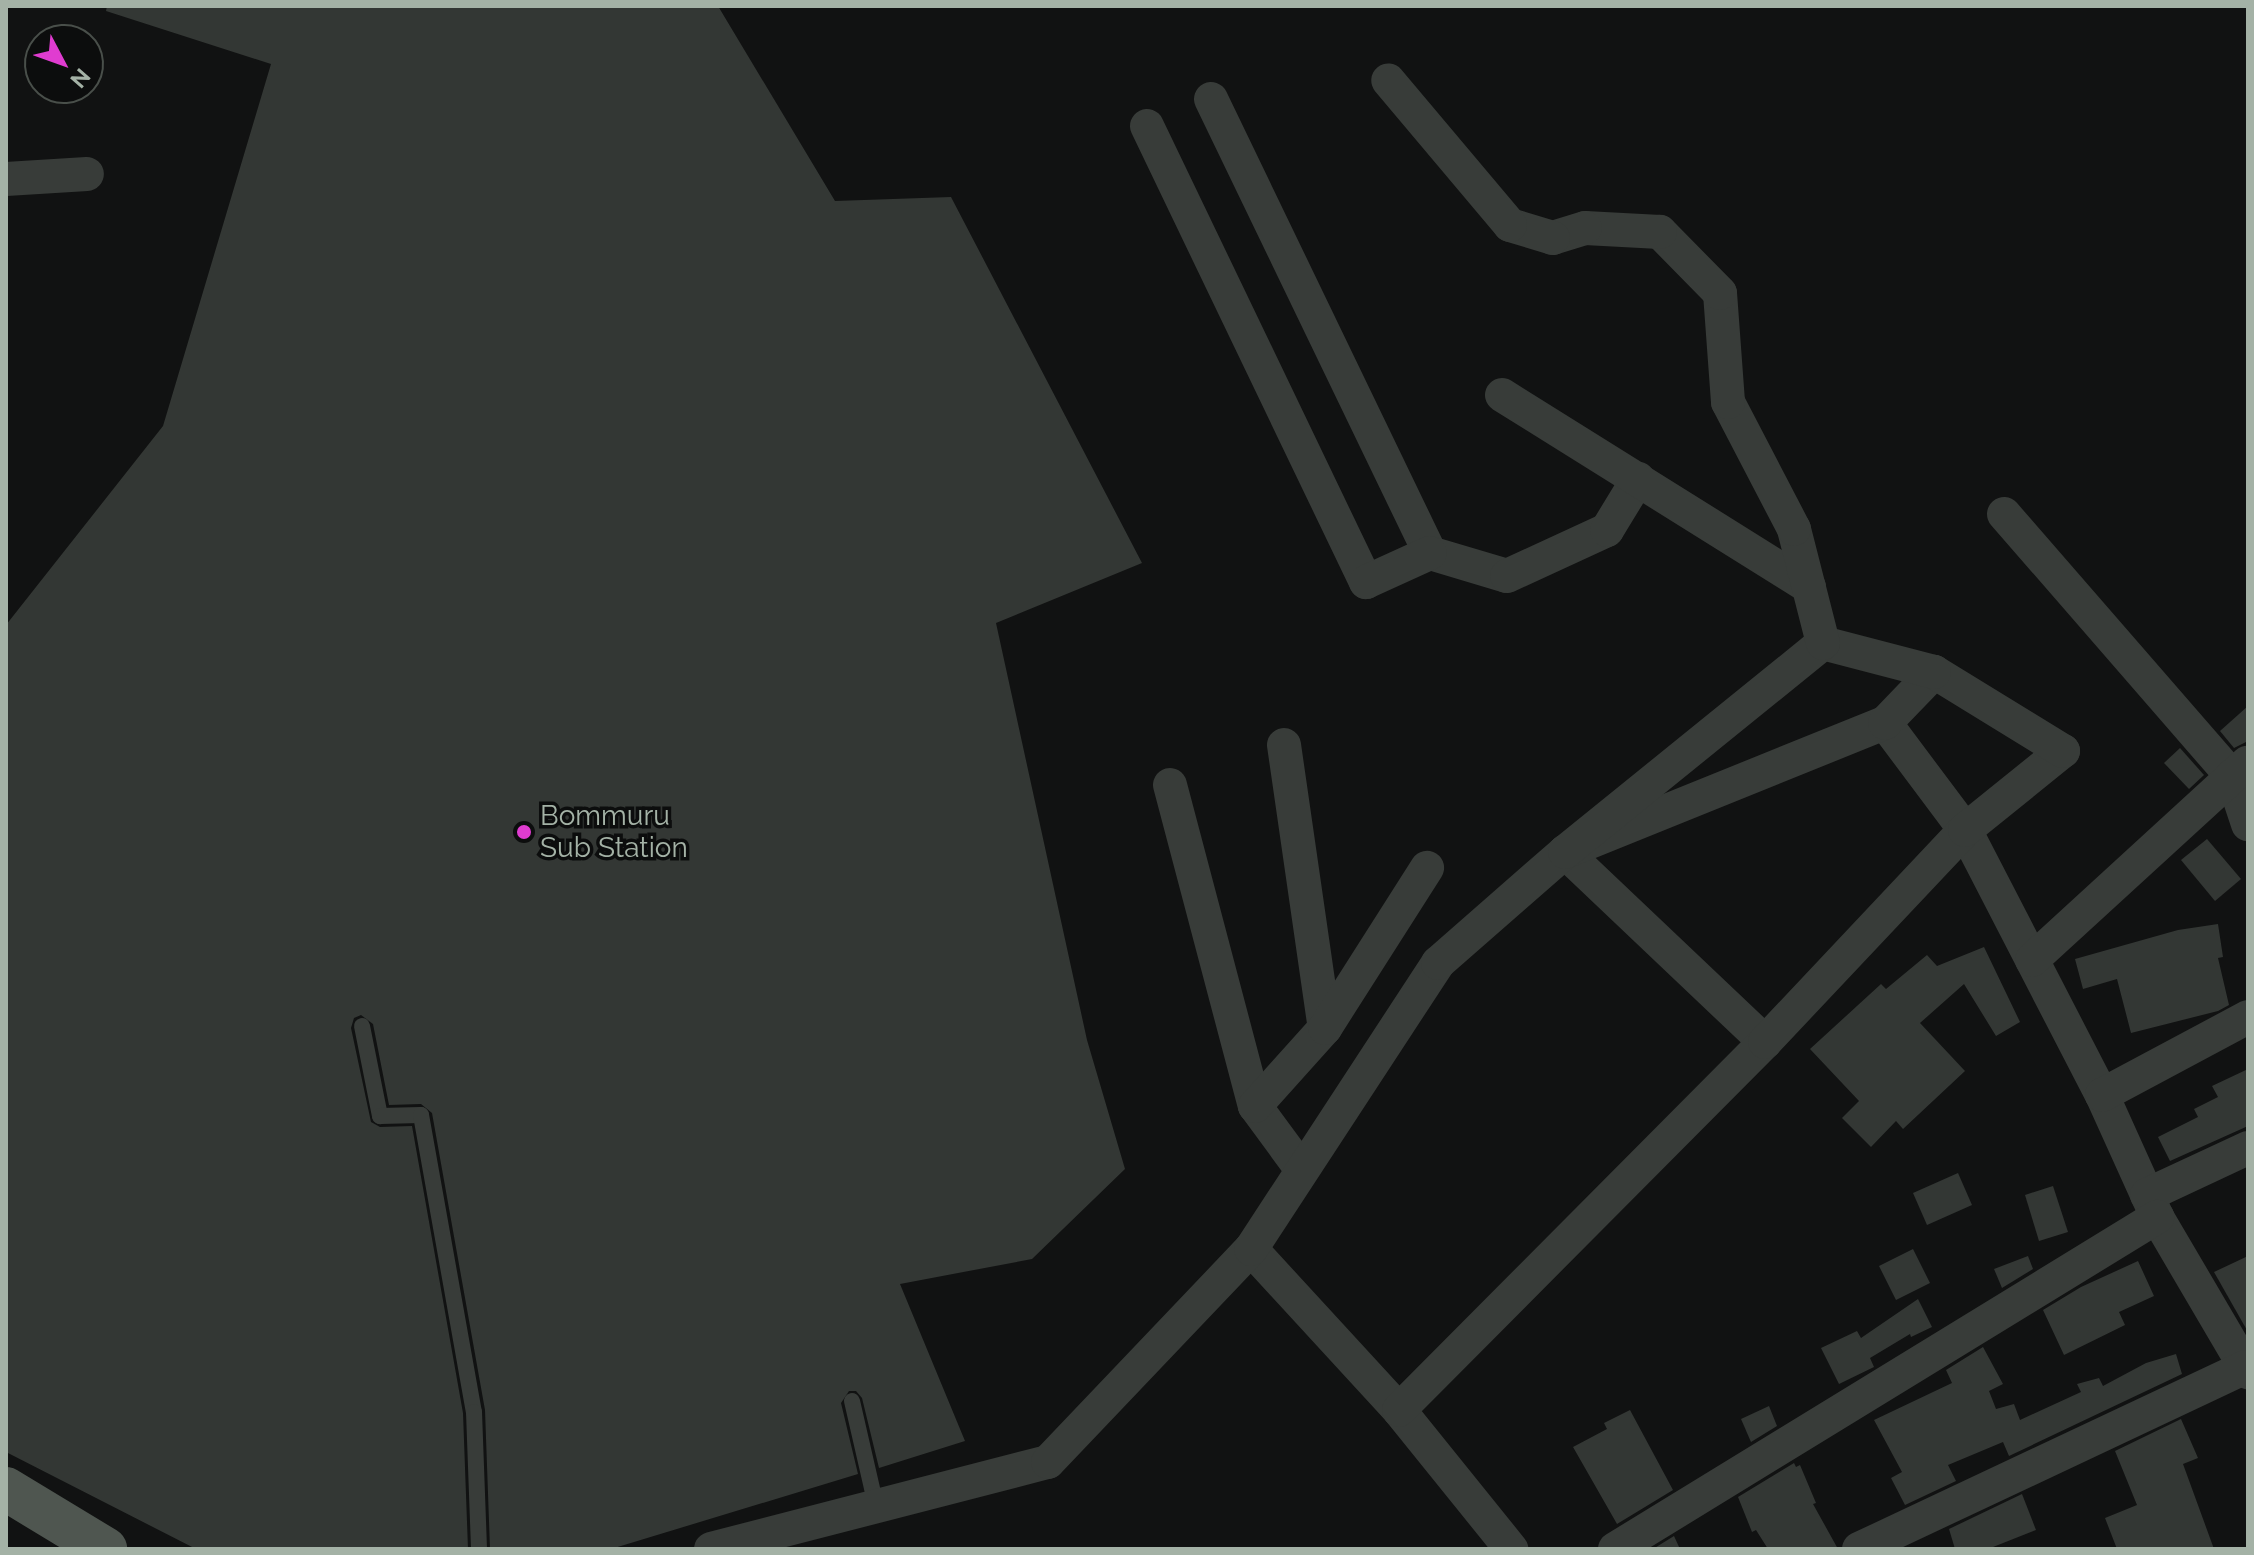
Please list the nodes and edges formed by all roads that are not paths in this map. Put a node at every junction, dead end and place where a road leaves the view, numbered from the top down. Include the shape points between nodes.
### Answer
1 (1388, 80) dead end
2 (1211, 99) dead end
3 (1147, 126) dead end
4 (87, 174) dead end
5 (6, 179) edge
6 (1502, 395) dead end
7 (1638, 479) junction
8 (2004, 514) dead end
9 (1430, 553) junction
10 (1809, 587) junction
11 (1823, 643) junction
12 (1934, 672) junction
13 (1885, 723) junction
14 (1284, 745) dead end
15 (2240, 769) edge
16 (1170, 785) dead end
17 (2248, 824) edge
18 (1965, 830) junction
19 (1565, 852) junction
20 (1427, 868) dead end
21 (2032, 960) junction
22 (2248, 1017) edge
23 (362, 1026) dead end
24 (1325, 1028) junction
25 (1765, 1042) junction
26 (2102, 1095) junction
27 (1255, 1106) junction
28 (2248, 1148) edge
29 (1302, 1170) junction
30 (2152, 1206) junction
31 (1251, 1249) junction
32 (2247, 1370) edge
33 (852, 1401) dead end
34 (1399, 1410) junction
35 (6, 1489) edge
36 (876, 1506) junction
37 (105, 1549) edge
38 (479, 1549) edge
39 (711, 1549) edge
40 (1511, 1549) edge
41 (1615, 1549) edge
42 (1859, 1549) edge

1 - 10 street via 1510,225 1553,238 1585,228 1660,232 1720,293 1728,402 1794,529
2 - 9 street
3 - 9 street via 1366,582
4 - 5 street
6 - 7 street
7 - 9 street via 1607,530 1507,576
7 - 10 street
8 - 15 street
10 - 11 street
11 - 12 street
11 - 19 street
12 - 13 street
12 - 18 street via 2063,751
13 - 18 street
13 - 19 street
14 - 24 street
15 - 17 street
15 - 21 street
16 - 27 street
18 - 21 street
18 - 25 street
19 - 25 street
19 - 29 street via 1438,963
20 - 24 street
21 - 26 street
22 - 26 street
23 - 38 lane via 380,1116 421,1115 474,1412
24 - 27 street
25 - 34 street
26 - 30 street
27 - 29 street
28 - 30 street
29 - 31 street
30 - 32 street
30 - 41 street
31 - 34 street
31 - 36 street via 1048,1462
32 - 42 street
33 - 36 lane
34 - 40 street
35 - 37 main road
36 - 39 street

